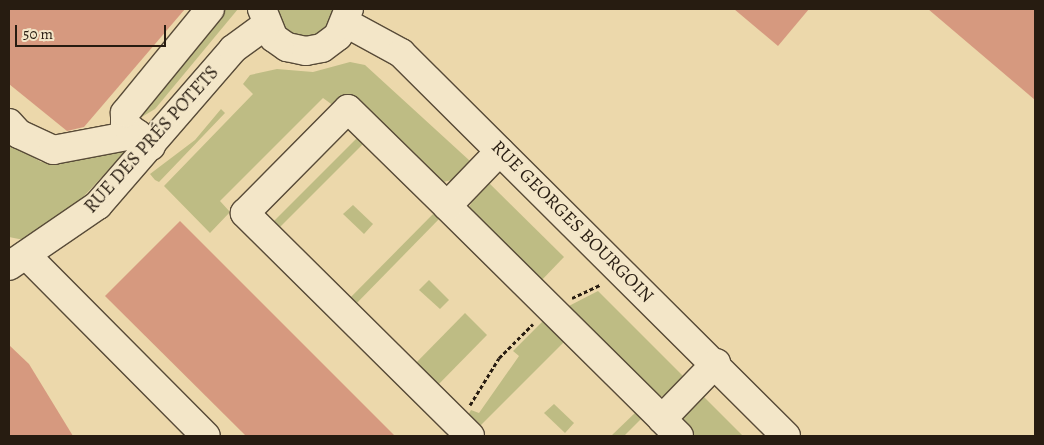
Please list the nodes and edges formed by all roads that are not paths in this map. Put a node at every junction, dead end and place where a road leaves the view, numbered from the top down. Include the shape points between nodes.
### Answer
1 (210, 9) edge
2 (348, 16) edge
3 (264, 17) edge
4 (9, 123) edge
5 (144, 140) junction
6 (500, 151) junction
7 (447, 206) junction
8 (18, 261) edge
9 (716, 363) junction
10 (670, 428) edge
11 (464, 431) edge
12 (206, 436) edge
13 (786, 436) edge

1 - 5 street via 126,113 125,124
2 - 3 street via 331,43 306,51 282,44
2 - 6 street, RUE GEORGES BOURGOIN via 401,53
3 - 5 street, RUE DES PRÉS POTETS
4 - 5 street via 19,134 53,150
5 - 8 street, RUE DES PRÉS POTETS via 98,205
6 - 7 street
6 - 9 street, RUE GEORGES BOURGOIN
7 - 10 street
7 - 11 street via 348,109 245,213
8 - 12 street
9 - 10 street
9 - 13 street, RUE GEORGES BOURGOIN

